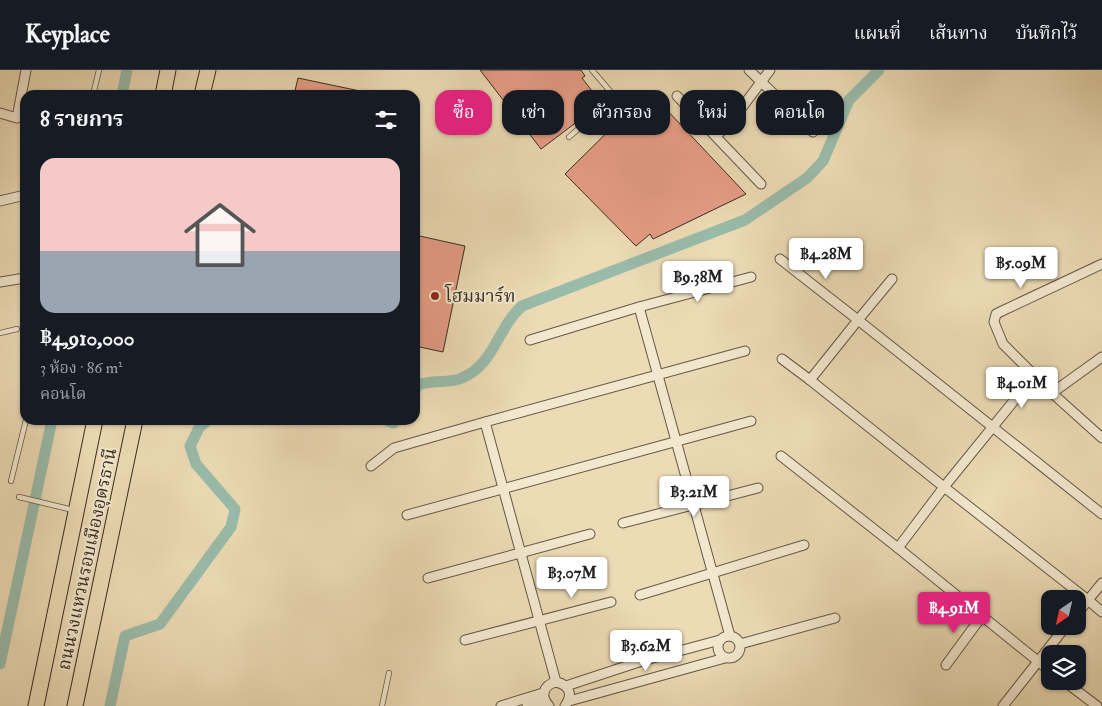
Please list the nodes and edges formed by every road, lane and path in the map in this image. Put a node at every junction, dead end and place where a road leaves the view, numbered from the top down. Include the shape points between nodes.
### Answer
1 (26, 70) edge
2 (99, 70) edge
3 (168, 70) edge
4 (208, 70) edge
5 (592, 70) edge
6 (749, 70) edge
7 (770, 70) edge
8 (762, 83) junction
9 (22, 90) edge
10 (94, 90) edge
11 (163, 90) edge
12 (203, 90) edge
13 (769, 90) edge
14 (677, 96) dead end
15 (20, 102) edge
16 (0, 113) edge
17 (716, 136) junction
18 (569, 138) dead end
19 (761, 184) dead end
20 (20, 196) edge
21 (0, 201) edge
22 (780, 259) dead end
23 (1102, 264) edge
24 (751, 277) dead end
25 (20, 279) edge
26 (892, 279) dead end
27 (0, 282) edge
28 (639, 307) junction
29 (858, 320) junction
30 (17, 329) dead end
31 (0, 333) edge
32 (530, 340) dead end
33 (745, 351) dead end
34 (1102, 357) edge
35 (782, 360) dead end
36 (658, 373) junction
37 (1034, 376) junction
38 (810, 380) junction
39 (1052, 393) junction
40 (751, 421) dead end
41 (485, 422) junction
42 (25, 425) edge
43 (94, 425) edge
44 (134, 425) edge
45 (992, 427) junction
46 (1102, 438) edge
47 (676, 440) junction
48 (781, 456) dead end
49 (371, 466) dead end
50 (11, 480) dead end
51 (503, 487) junction
52 (944, 487) junction
53 (758, 488) dead end
54 (19, 497) dead end
55 (694, 506) junction
56 (76, 510) junction
57 (1102, 514) edge
58 (407, 515) dead end
59 (623, 523) dead end
60 (590, 534) dead end
61 (804, 545) dead end
62 (898, 548) junction
63 (521, 553) junction
64 (713, 572) junction
65 (428, 578) dead end
66 (1102, 583) edge
67 (640, 595) dead end
68 (1088, 600) junction
69 (611, 602) dead end
70 (1086, 603) edge
71 (1102, 612) edge
72 (982, 616) junction
73 (835, 618) dead end
74 (539, 619) junction
75 (1059, 635) edge
76 (730, 636) junction
77 (465, 640) dead end
78 (720, 640) junction
79 (740, 644) junction
80 (725, 658) junction
81 (642, 661) junction
82 (1038, 661) junction
83 (1041, 664) edge
84 (946, 665) dead end
85 (389, 673) dead end
86 (646, 678) junction
87 (556, 682) junction
88 (566, 686) junction
89 (1076, 690) edge
90 (545, 700) edge
91 (567, 703) edge
92 (36, 706) edge
93 (75, 706) edge
94 (382, 706) edge
95 (501, 706) edge
96 (527, 706) edge
97 (1004, 706) edge
98 (1097, 706) edge

1 - 9 street
2 - 10 lane
3 - 11 highway
4 - 12 highway
5 - 18 lane via 614,97
6 - 8 street
7 - 8 street
8 - 13 street
8 - 17 street via 732,122
14 - 17 street
15 - 16 street via 17,118
17 - 19 street
20 - 21 street
22 - 29 street
23 - 37 street via 996,314 994,322 1003,344
24 - 28 street
25 - 27 street
26 - 29 street
28 - 32 street
28 - 36 street
29 - 38 street
29 - 45 street
30 - 31 lane
33 - 36 street
34 - 39 street
35 - 38 street
36 - 41 street
36 - 47 street
37 - 39 street
37 - 45 street
38 - 52 street
39 - 46 street
40 - 47 street
41 - 49 street via 394,448
41 - 51 street
42 - 50 lane
43 - 56 highway, ถนนวงแหวนรอบเมืองอุดรธานี
44 - 93 highway, ถนนวงแหวนรอบเมืองอุดรธานี
45 - 52 street
45 - 57 street
47 - 51 street
47 - 55 street
48 - 62 street
51 - 58 street
51 - 63 street
52 - 62 street
52 - 68 street
53 - 55 street
54 - 56 lane
55 - 59 street
55 - 64 street
56 - 92 highway, ถนนวงแหวนรอบเมืองอุดรธานี
60 - 63 street
61 - 64 street
62 - 72 street
63 - 65 street
63 - 74 street
64 - 67 street
64 - 76 street
66 - 68 street
68 - 70 street
68 - 71 street
69 - 74 street
72 - 82 street
72 - 84 street
73 - 79 street
74 - 77 street
74 - 87 street
75 - 82 street
76 - 78 street
76 - 79 street
78 - 80 street via 717,649
78 - 81 street
79 - 80 street via 737,656
80 - 86 street
81 - 86 street
81 - 88 street
82 - 83 street
82 - 97 street
85 - 94 lane
86 - 91 street
87 - 88 street
87 - 90 street via 546,687
88 - 91 street via 570,693
89 - 98 street
90 - 95 street
90 - 96 street

